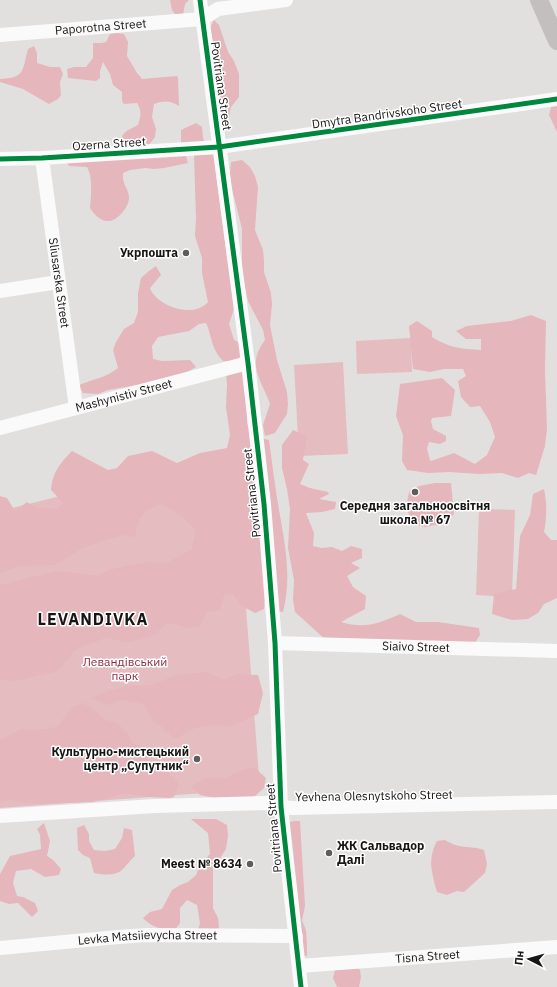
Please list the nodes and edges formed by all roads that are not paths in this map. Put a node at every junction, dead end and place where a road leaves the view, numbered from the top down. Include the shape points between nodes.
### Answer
1 (200, 0) edge
2 (286, 0) edge
3 (539, 0) edge
4 (202, 19) junction
5 (0, 35) edge
6 (557, 41) edge
7 (557, 99) edge
8 (219, 147) junction
9 (42, 158) junction
10 (0, 159) edge
11 (58, 282) junction
12 (0, 291) edge
13 (248, 363) junction
14 (76, 408) junction
15 (0, 428) edge
16 (275, 643) junction
17 (557, 651) edge
18 (557, 802) edge
19 (281, 807) junction
20 (0, 816) edge
21 (296, 936) junction
22 (557, 946) edge
23 (0, 948) edge
24 (299, 966) junction
25 (301, 987) edge

1 - 4 street, Povitriana Street
2 - 4 street via 218,9
3 - 6 main road
4 - 5 street, Paporotna Street
4 - 8 street, Povitriana Street
7 - 8 street, Dmytra Bandrivskoho Street
8 - 9 street, Ozerna Street
8 - 13 street, Povitriana Street
9 - 10 street, Ozerna Street
9 - 11 street, Sliusarska Street
11 - 12 street
11 - 14 street, Sliusarska Street
13 - 14 street, Mashynistiv Street
13 - 16 street, Povitriana Street via 264,504
14 - 15 street, Mashynistiv Street
16 - 17 street, Siaivo Street
16 - 19 street, Povitriana Street
18 - 19 street, Yevhena Olesnytskoho Street
19 - 20 street, Yevhena Olesnytskoho Street via 266,803 155,806
19 - 21 street, Povitriana Street
21 - 23 street, Levka Matsiievycha Street via 140,936
21 - 24 street, Povitriana Street
22 - 24 street, Tisna Street
24 - 25 street, Povitriana Street

